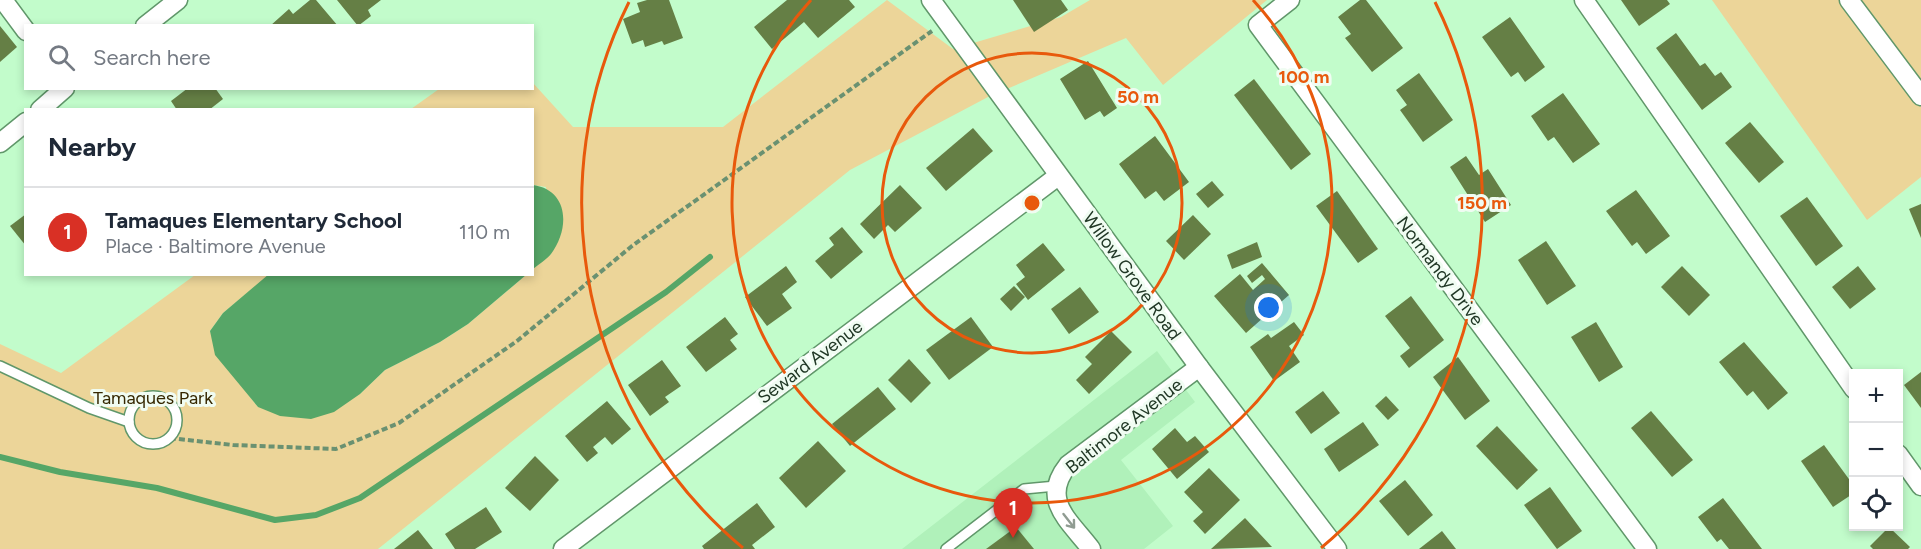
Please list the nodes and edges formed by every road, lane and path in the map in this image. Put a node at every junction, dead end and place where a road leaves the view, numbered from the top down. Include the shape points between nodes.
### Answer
1 (3, 0) edge
2 (178, 0) edge
3 (931, 0) edge
4 (1290, 0) edge
5 (1584, 0) edge
6 (1849, 0) edge
7 (945, 22) junction
8 (148, 24) edge
9 (24, 28) edge
10 (63, 90) edge
11 (1921, 96) edge
12 (42, 108) edge
13 (24, 124) edge
14 (0, 143) edge
15 (1058, 176) junction
16 (0, 366) edge
17 (1199, 368) junction
18 (1849, 382) edge
19 (129, 422) junction
20 (170, 438) junction
21 (1903, 460) edge
22 (1056, 486) junction
23 (1921, 486) edge
24 (563, 549) edge
25 (946, 549) edge
26 (1091, 549) edge
27 (1337, 549) edge
28 (1647, 549) edge

1 - 9 street
2 - 8 street
3 - 7 street, Willow Grove Road
4 - 28 street, Normandy Drive via 1258,26
5 - 18 street
6 - 11 street
7 - 15 street, Willow Grove Road
7 - 20 path via 632,246 517,341 399,423 336,449
10 - 12 street
13 - 14 street
15 - 17 street, Willow Grove Road
15 - 24 street, Seward Avenue
16 - 19 lane via 89,408
17 - 22 street, Baltimore Avenue via 1068,465
17 - 27 street, Willow Grove Road
19 - 20 lane via 135,436 148,444
19 - 20 lane via 139,400 163,397 177,416 178,424
21 - 23 street
22 - 25 lane via 1024,489
22 -> 26 street, Baltimore Avenue via 1060,509

